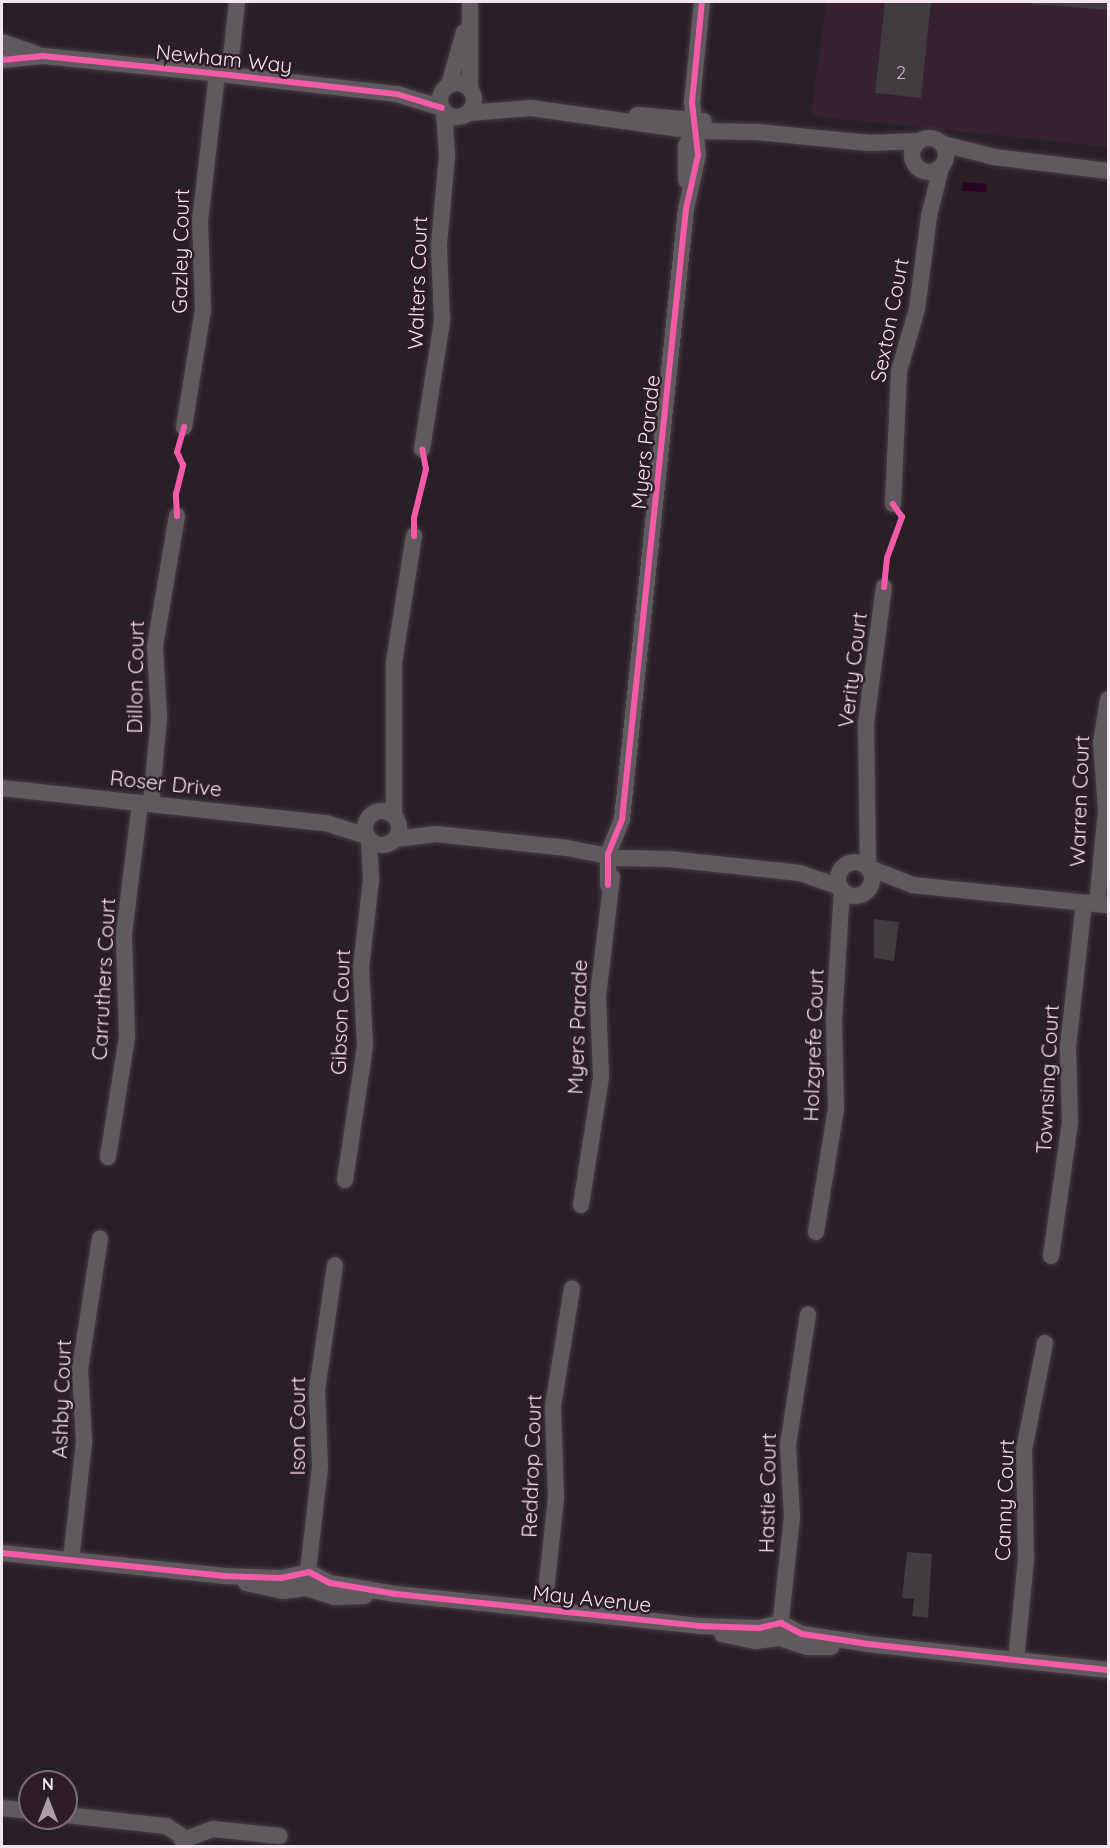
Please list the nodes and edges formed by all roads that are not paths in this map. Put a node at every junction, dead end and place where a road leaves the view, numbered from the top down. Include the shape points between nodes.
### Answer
1 (237, 2) edge
2 (470, 2) edge
3 (702, 2) edge
4 (468, 20) junction
5 (2, 42) edge
6 (43, 56) junction
7 (2, 60) edge
8 (223, 75) junction
9 (447, 86) junction
10 (470, 88) junction
11 (397, 94) junction
12 (531, 108) junction
13 (443, 109) junction
14 (465, 115) junction
15 (693, 125) junction
16 (919, 141) junction
17 (869, 143) junction
18 (943, 144) junction
19 (447, 154) junction
20 (994, 157) junction
21 (915, 165) junction
22 (942, 167) junction
23 (1108, 171) edge
24 (929, 216) junction
25 (184, 427) dead end
26 (422, 449) dead end
27 (893, 504) dead end
28 (177, 516) dead end
29 (414, 536) dead end
30 (884, 587) dead end
31 (1108, 700) edge
32 (394, 780) junction
33 (2, 788) edge
34 (146, 804) junction
35 (372, 814) junction
36 (395, 817) junction
37 (326, 823) junction
38 (865, 831) junction
39 (436, 834) junction
40 (368, 838) junction
41 (391, 842) junction
42 (614, 853) junction
43 (845, 865) junction
44 (868, 867) junction
45 (800, 873) junction
46 (371, 880) junction
47 (913, 885) junction
48 (841, 888) junction
49 (864, 892) junction
50 (1096, 904) edge
51 (842, 930) junction
52 (108, 1157) dead end
53 (345, 1180) dead end
54 (581, 1205) dead end
55 (816, 1232) dead end
56 (100, 1239) dead end
57 (1051, 1256) dead end
58 (335, 1265) dead end
59 (572, 1289) dead end
60 (808, 1315) dead end
61 (1045, 1343) dead end
62 (2, 1553) edge
63 (71, 1560) junction
64 (308, 1580) junction
65 (544, 1610) junction
66 (780, 1631) junction
67 (1016, 1660) junction
68 (1108, 1670) edge
69 (2, 1808) edge
70 (18, 1810) edge
71 (78, 1816) edge
72 (280, 1836) dead end
73 (184, 1843) edge

1 - 8 street, Gazley Court
2 - 4 street
3 - 15 street, Myers Parade
4 - 9 street
4 - 10 street
5 - 6 street, Newham Way
6 - 7 street, Newham Way
6 - 8 street, Newham Way
8 - 11 street, Newham Way
8 - 25 street, Gazley Court via 200,220 203,310
9 - 10 street via 460,83
9 - 11 street, Newham Way
9 - 13 street via 440,99
10 - 12 street
10 - 14 street via 474,104
11 - 13 street, Newham Way
12 - 14 street
12 - 15 street
13 - 14 street via 452,117
13 - 19 street, Walters Court
14 - 19 street, Walters Court
15 - 17 street
15 - 42 street, Myers Parade via 686,146 686,209 622,819
16 - 17 street
16 - 18 street via 932,138
16 - 21 street via 913,148
17 - 21 street
18 - 20 street
18 - 22 street via 946,153
19 - 26 street, Walters Court via 439,245 442,321
20 - 22 street
20 - 23 street
21 - 22 street via 925,172
21 - 24 street, Sexton Court via 924,184
22 - 24 street, Sexton Court
24 - 27 street, Sexton Court via 921,290 899,371
28 - 34 street, Dillon Court via 155,646 159,718
29 - 32 street via 394,662
30 - 38 street, Verity Court via 866,723 869,784
31 - 50 street, Warren Court via 1101,742 1106,811
32 - 35 street
32 - 36 street
33 - 34 street, Roser Drive
34 - 37 street, Roser Drive
34 - 52 street, Carruthers Court via 124,934 127,1037
35 - 36 street via 385,811
35 - 37 street, Roser Drive
35 - 40 street via 365,823
36 - 39 street
36 - 41 street via 399,831
37 - 40 street, Roser Drive
38 - 43 street, Verity Court
38 - 44 street, Verity Court
39 - 41 street
39 - 42 street
40 - 41 street
40 - 46 street, Gibson Court
41 - 46 street, Gibson Court
42 - 45 street
42 - 54 street, Myers Parade via 598,996 601,1078
43 - 44 street via 858,861
43 - 45 street
43 - 48 street via 838,874
44 - 47 street
44 - 49 street via 872,881
45 - 48 street
46 - 53 street, Gibson Court via 361,968 364,1064
47 - 49 street
47 - 50 street
48 - 49 street
48 - 51 street, Holzgrefe Court
49 - 51 street, Holzgrefe Court
50 - 57 street, Townsing Court via 1068,1047 1070,1123
51 - 55 street, Holzgrefe Court via 834,1019 836,1109
56 - 63 street, Ashby Court via 80,1369 84,1442
58 - 64 street, Ison Court via 316,1390 320,1467
59 - 65 street, Reddrop Court via 553,1406 556,1498
60 - 66 street, Hastie Court via 788,1445 792,1517
61 - 67 street, Canny Court via 1024,1450 1026,1560
62 - 63 street, May Avenue
63 - 64 street, May Avenue via 223,1576 284,1591
64 - 65 street, May Avenue via 334,1597 396,1594
65 - 66 street, May Avenue
66 - 67 street
67 - 68 street
69 - 70 street
71 - 73 street via 166,1826
72 - 73 street via 213,1829

